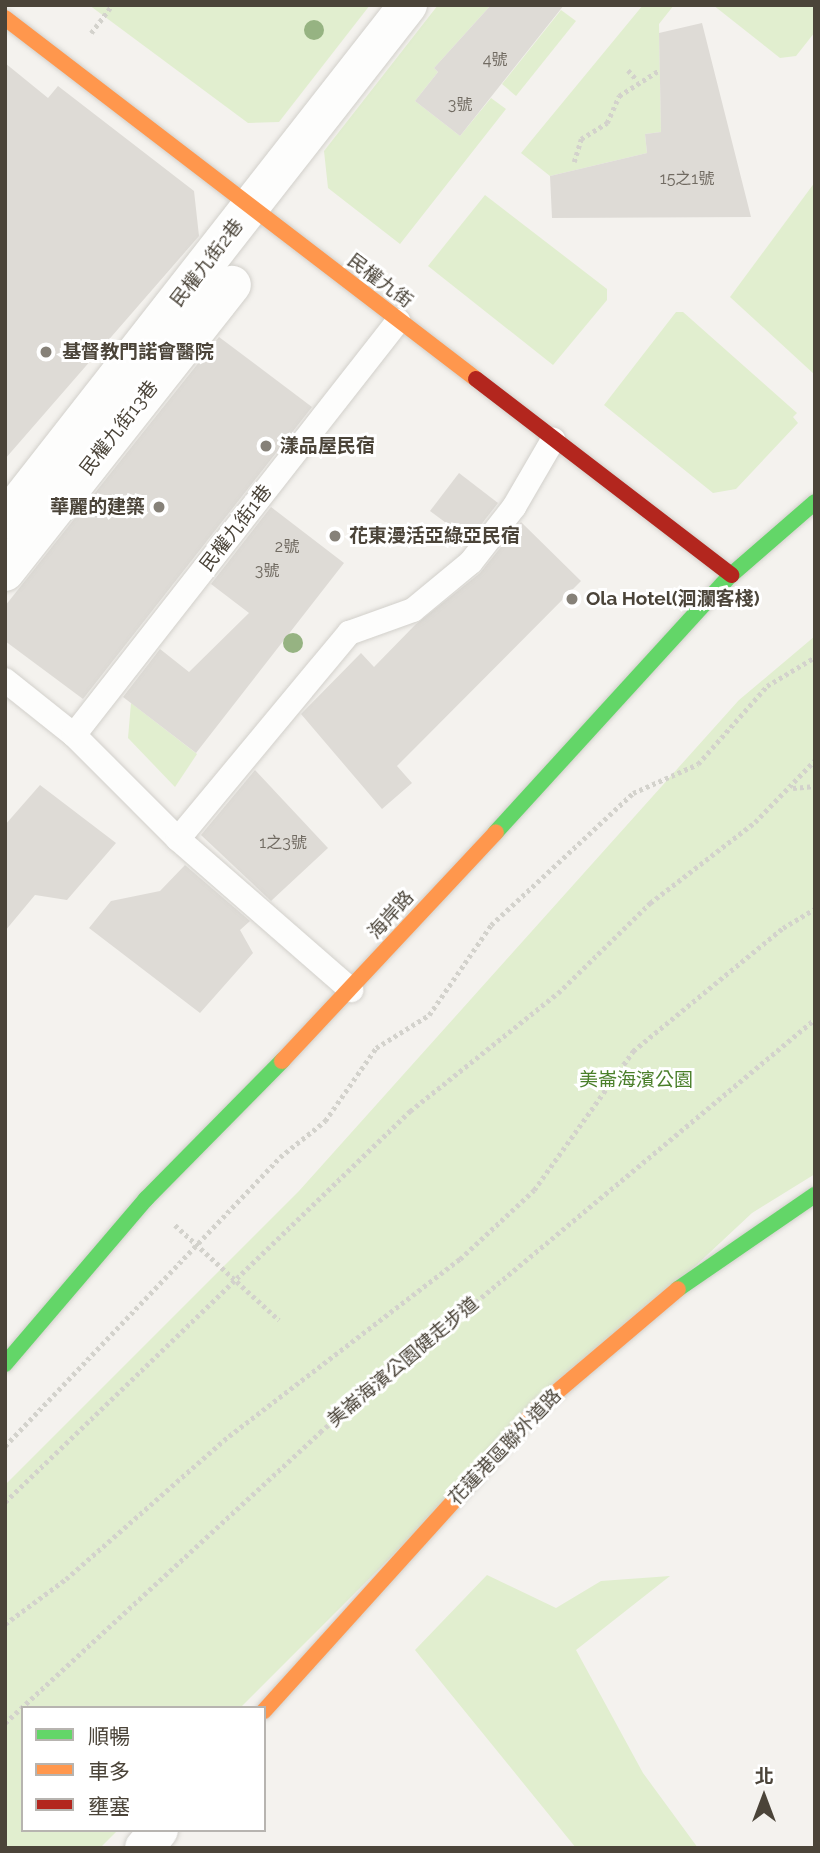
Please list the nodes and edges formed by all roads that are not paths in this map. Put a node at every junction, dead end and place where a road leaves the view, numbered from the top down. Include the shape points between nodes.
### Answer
1 (408, 5) edge
2 (5, 18) edge
3 (250, 208) junction
4 (232, 285) dead end
5 (398, 321) junction
6 (554, 440) junction
7 (815, 502) edge
8 (5, 520) edge
9 (5, 572) edge
10 (731, 575) junction
11 (5, 680) edge
12 (74, 736) junction
13 (178, 839) junction
14 (351, 990) junction
15 (815, 1195) edge
16 (10, 1350) edge
17 (266, 1710) edge
18 (157, 1832) edge
19 (144, 1848) edge

1 - 3 street, 民權九街2巷
2 - 3 street, 民權九街
3 - 5 street, 民權九街
3 - 8 street, 民權九街2巷
4 - 9 street, 民權九街13巷
5 - 6 street, 民權九街
5 - 12 lane, 民權九街1巷
6 - 10 street, 民權九街
6 - 13 lane via 514,507 471,562 413,610 349,633
7 - 10 street, 海岸路
10 - 14 street, 海岸路
11 - 12 lane
12 - 13 lane
13 - 14 lane
14 - 16 street, 海岸路 via 146,1199
15 - 17 street, 花蓮港區聯外道路 via 707,1265 539,1407
18 - 19 street

